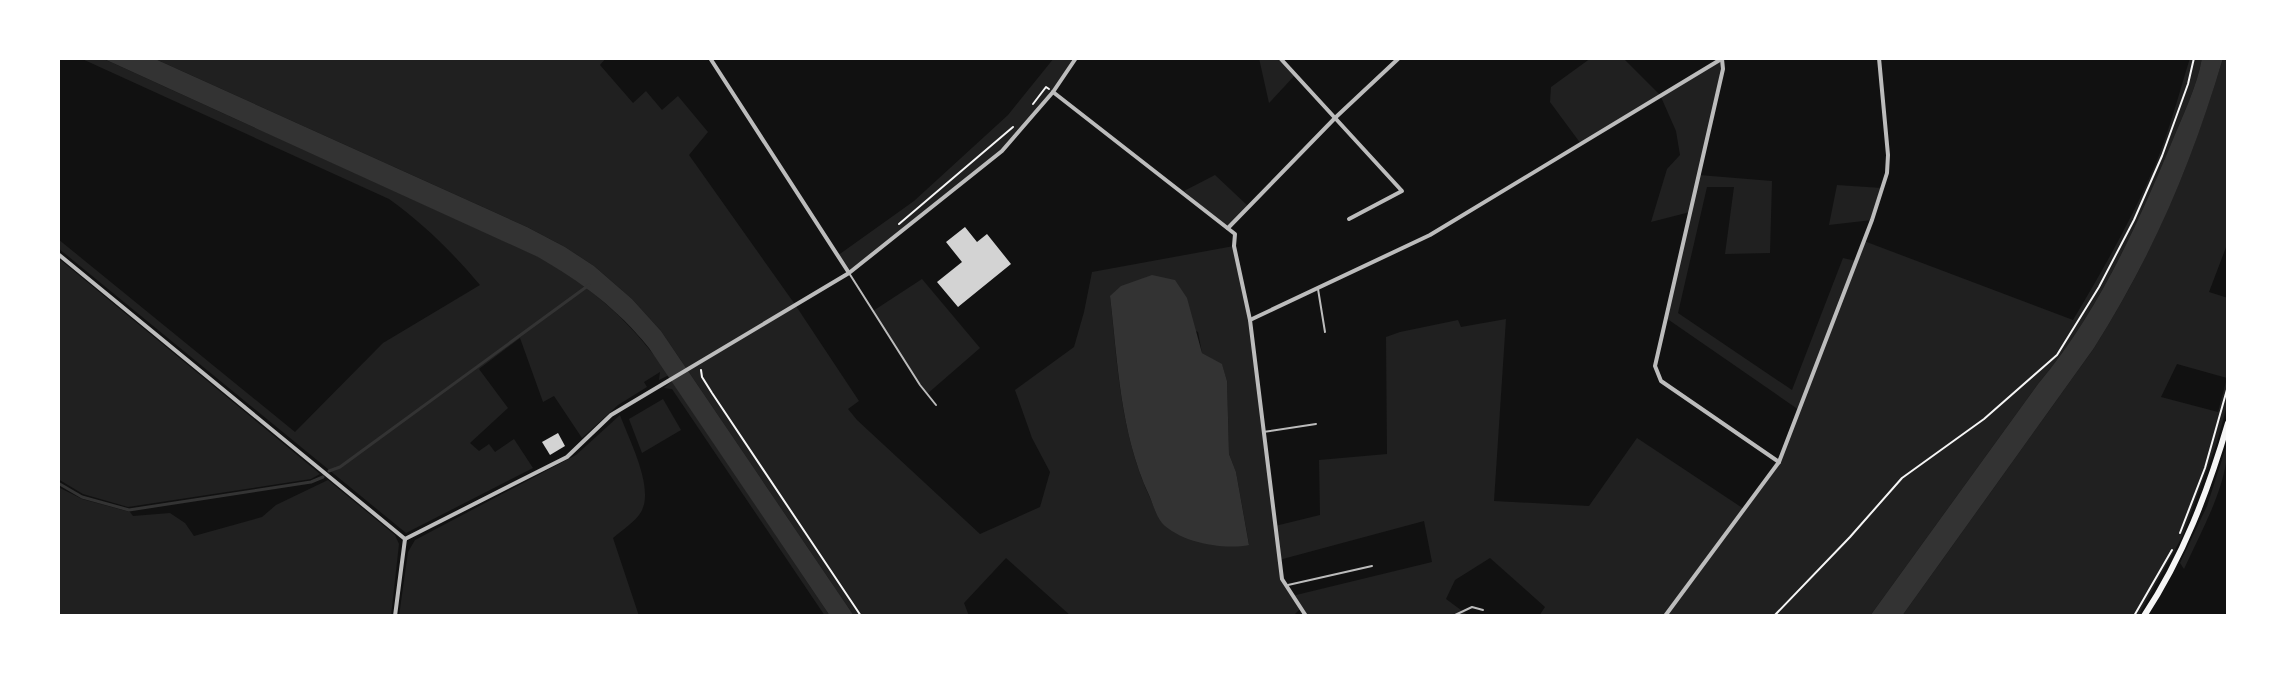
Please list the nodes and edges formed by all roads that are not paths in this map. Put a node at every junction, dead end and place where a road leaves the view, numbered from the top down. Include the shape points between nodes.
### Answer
1 (710, 58) edge
2 (1076, 58) edge
3 (1280, 58) edge
4 (1399, 58) edge
5 (1879, 58) edge
6 (1722, 59) edge
7 (1053, 92) junction
8 (1336, 117) junction
9 (1349, 219) dead end
10 (1228, 228) junction
11 (58, 254) edge
12 (849, 273) junction
13 (1318, 288) junction
14 (1250, 320) junction
15 (1325, 332) dead end
16 (936, 405) dead end
17 (2228, 423) edge
18 (1316, 424) dead end
19 (1262, 432) junction
20 (1779, 462) junction
21 (405, 539) junction
22 (1372, 566) dead end
23 (1284, 586) junction
24 (1483, 610) dead end
25 (395, 616) edge
26 (1306, 616) edge
27 (1453, 616) edge
28 (1665, 616) edge
29 (2144, 616) edge

1 - 12 street
2 - 7 street
3 - 8 street
4 - 8 street
5 - 20 street via 1887,173
6 - 13 street via 1430,235
6 - 20 street via 1656,374
7 - 10 street
7 - 12 street via 1002,151
8 - 9 street via 1402,191
8 - 10 street
10 - 14 street via 1235,234
11 - 21 street
12 - 16 lane
12 - 21 street via 611,415 567,457
13 - 14 street
13 - 15 lane
14 - 19 street
17 - 29 main road via 2192,527
18 - 19 lane
19 - 23 street
20 - 28 street
21 - 25 street
22 - 23 lane
23 - 26 street
24 - 27 lane via 1472,607

